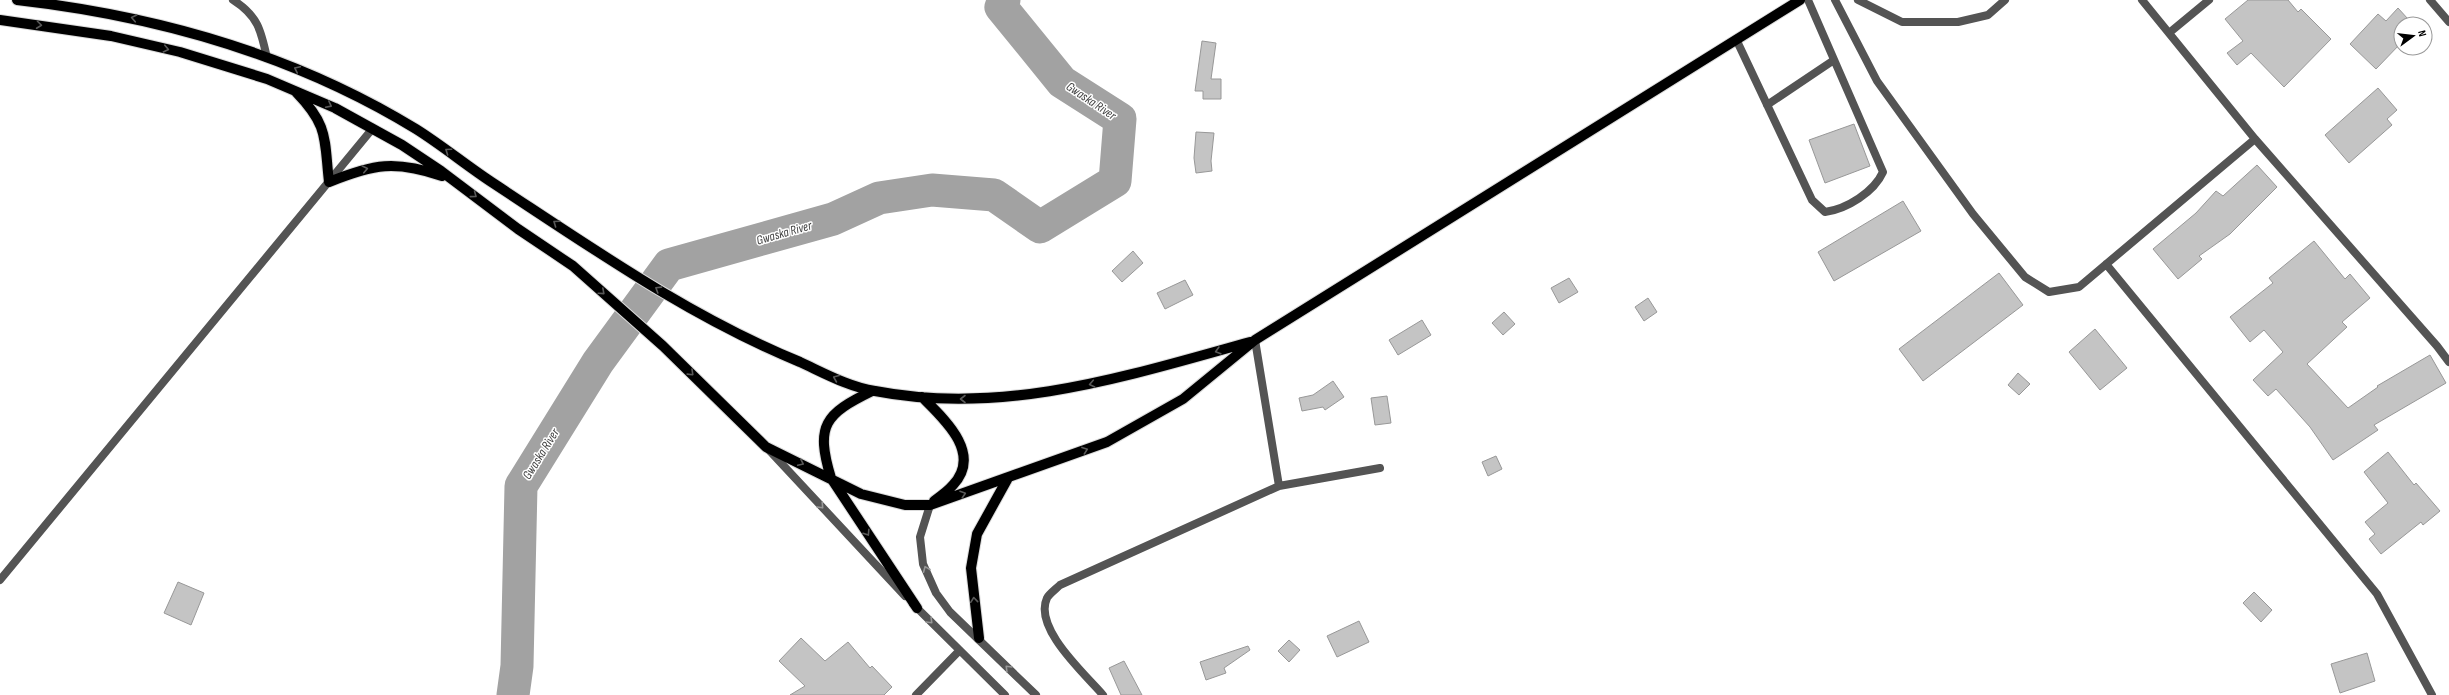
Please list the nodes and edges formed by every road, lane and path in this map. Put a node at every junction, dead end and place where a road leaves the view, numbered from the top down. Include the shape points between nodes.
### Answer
1 (17, 0) edge
2 (233, 0) edge
3 (1800, 0) edge
4 (1808, 0) edge
5 (1835, 0) edge
6 (1858, 0) edge
7 (2005, 0) edge
8 (2142, 0) edge
9 (2209, 0) edge
10 (2430, 0) edge
11 (45, 2) edge
12 (0, 20) edge
13 (2449, 22) edge
14 (2169, 33) junction
15 (1732, 42) junction
16 (267, 58) junction
17 (1834, 60) junction
18 (293, 89) junction
19 (1767, 105) junction
20 (373, 128) junction
21 (2255, 139) junction
22 (454, 179) junction
23 (328, 182) junction
24 (2106, 264) junction
25 (1255, 340) junction
26 (2449, 362) edge
27 (872, 391) junction
28 (922, 397) junction
29 (766, 447) junction
30 (1380, 468) dead end
31 (831, 478) junction
32 (1008, 478) junction
33 (1279, 486) junction
34 (930, 505) junction
35 (0, 580) edge
36 (917, 608) junction
37 (979, 638) junction
38 (959, 651) junction
39 (916, 695) edge
40 (1006, 695) edge
41 (1036, 695) edge
42 (1103, 695) edge
43 (2432, 695) edge

1 - 11 main road
2 - 16 street via 248,10 259,25
3 - 15 main road
4 - 17 street
5 - 24 street via 1877,81 1973,214 2025,277 2049,292 2056,291 2079,287
6 - 7 street via 1902,22 1958,22 1988,15
8 - 14 street
9 - 14 street
10 - 13 street
16 -> 11 main road via 216,38 135,18
12 -> 18 main road via 111,36 180,52 268,78
14 - 21 street
15 - 19 street
15 - 25 main road
27 -> 16 main road via 774,352 691,309 588,246 414,128 293,66
17 - 19 street
17 - 19 street via 1883,172 1872,189 1835,211 1825,212 1812,200
18 -> 20 main road via 317,98
18 - 23 main road via 317,116 323,129
20 - 22 main road
20 - 23 street
21 - 24 street
21 - 26 street
23 -> 22 main road via 361,169 399,165
22 -> 29 main road via 518,229 573,266 663,346
23 - 35 street
24 - 43 street via 2377,594
25 -> 28 main road via 1129,376 1081,386 991,400
32 -> 25 main road via 1107,442 1183,398
25 - 33 street
27 - 28 main road
27 - 31 main road via 843,405 829,419 824,434 824,454
28 - 34 main road via 952,426 961,445 963,466 954,484
29 -> 31 main road
29 -> 36 street
30 - 33 street
31 - 34 main road via 862,494 905,505
31 -> 36 main road
34 -> 32 main road
37 -> 32 main road via 971,568 977,534
33 - 42 street via 1060,585 1047,598 1044,618 1052,636
37 -> 34 street via 950,612 936,593 923,564 920,537
36 -> 38 street
41 -> 37 street
38 - 39 street
38 - 40 street

